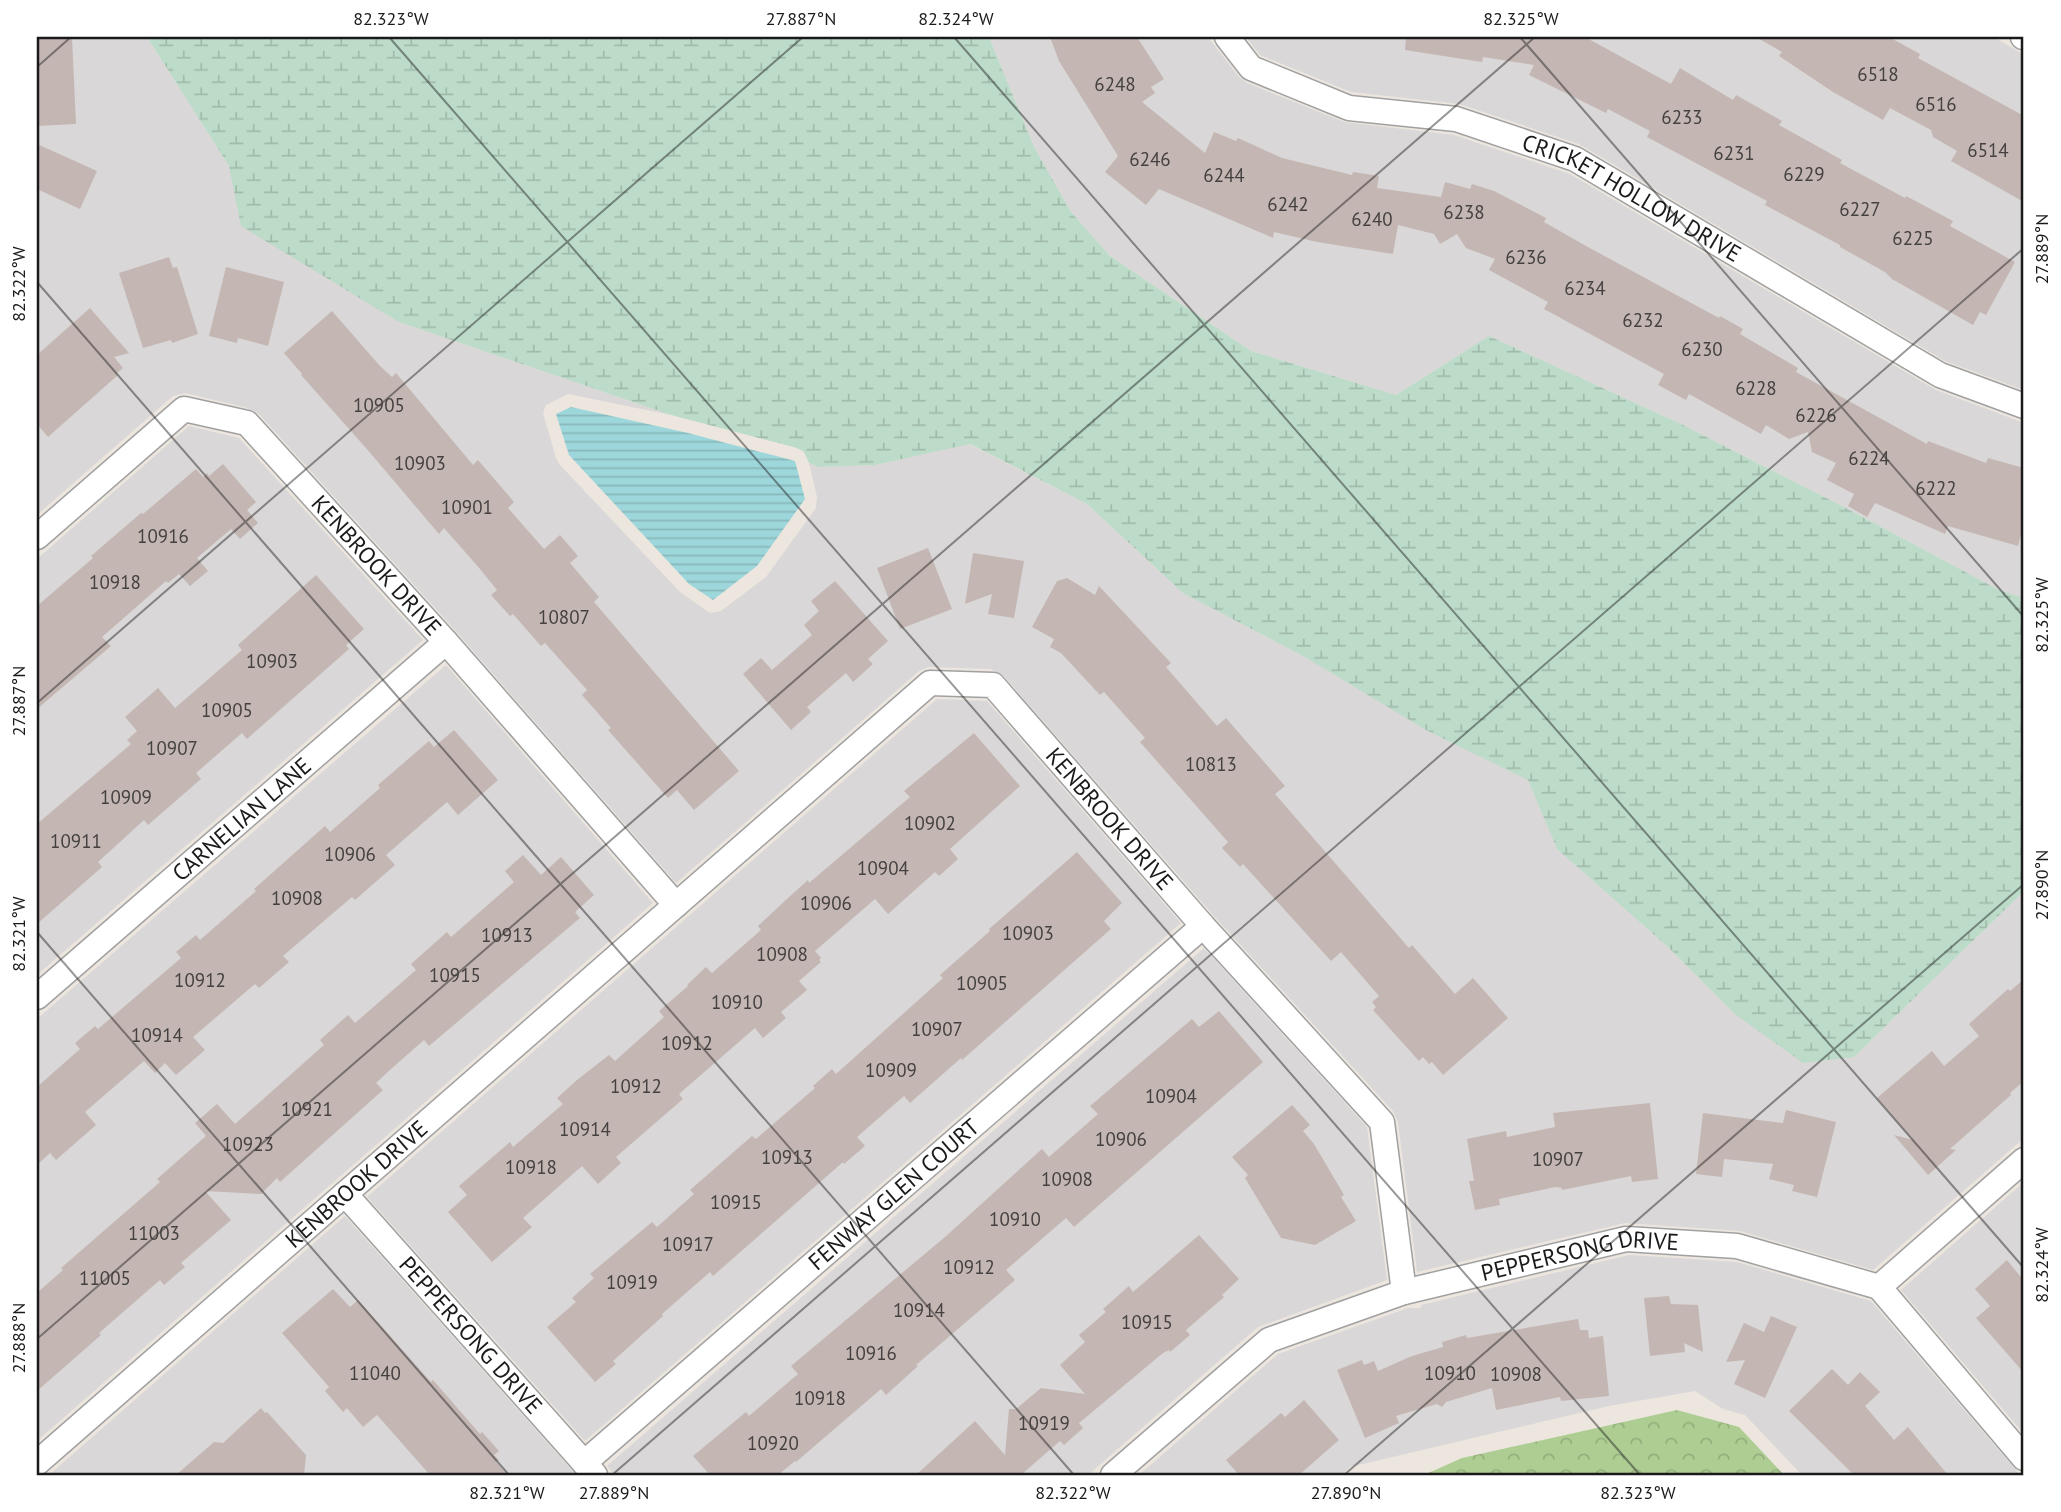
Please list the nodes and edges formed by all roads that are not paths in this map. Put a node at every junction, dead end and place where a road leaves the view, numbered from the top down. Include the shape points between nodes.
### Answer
1 (1227, 37) edge
2 (2024, 407) edge
3 (37, 537) edge
4 (446, 642) junction
5 (676, 905) junction
6 (1203, 926) junction
7 (37, 997) edge
8 (2024, 1160) edge
9 (345, 1194) junction
10 (1879, 1287) junction
11 (1404, 1292) junction
12 (2024, 1458) edge
13 (37, 1463) edge
14 (590, 1469) edge
15 (1114, 1475) edge

1 - 2 street, CRICKET HOLLOW DRIVE via 1251,68 1349,108 1456,119 1575,159 1940,375
3 - 4 street, KENBROOK DRIVE via 184,408 247,423
4 - 5 street, KENBROOK DRIVE
4 - 7 street, CARNELIAN LANE
5 - 6 street, KENBROOK DRIVE via 930,683 993,685
5 - 9 street, KENBROOK DRIVE
6 - 11 street, KENBROOK DRIVE via 1382,1122
6 - 14 street, FENWAY GLEN COURT
8 - 10 street
9 - 13 street, KENBROOK DRIVE
9 - 14 street, PEPPERSONG DRIVE
10 - 11 street, PEPPERSONG DRIVE via 1737,1247 1626,1239
10 - 12 street
11 - 15 street, PEPPERSONG DRIVE via 1269,1340

